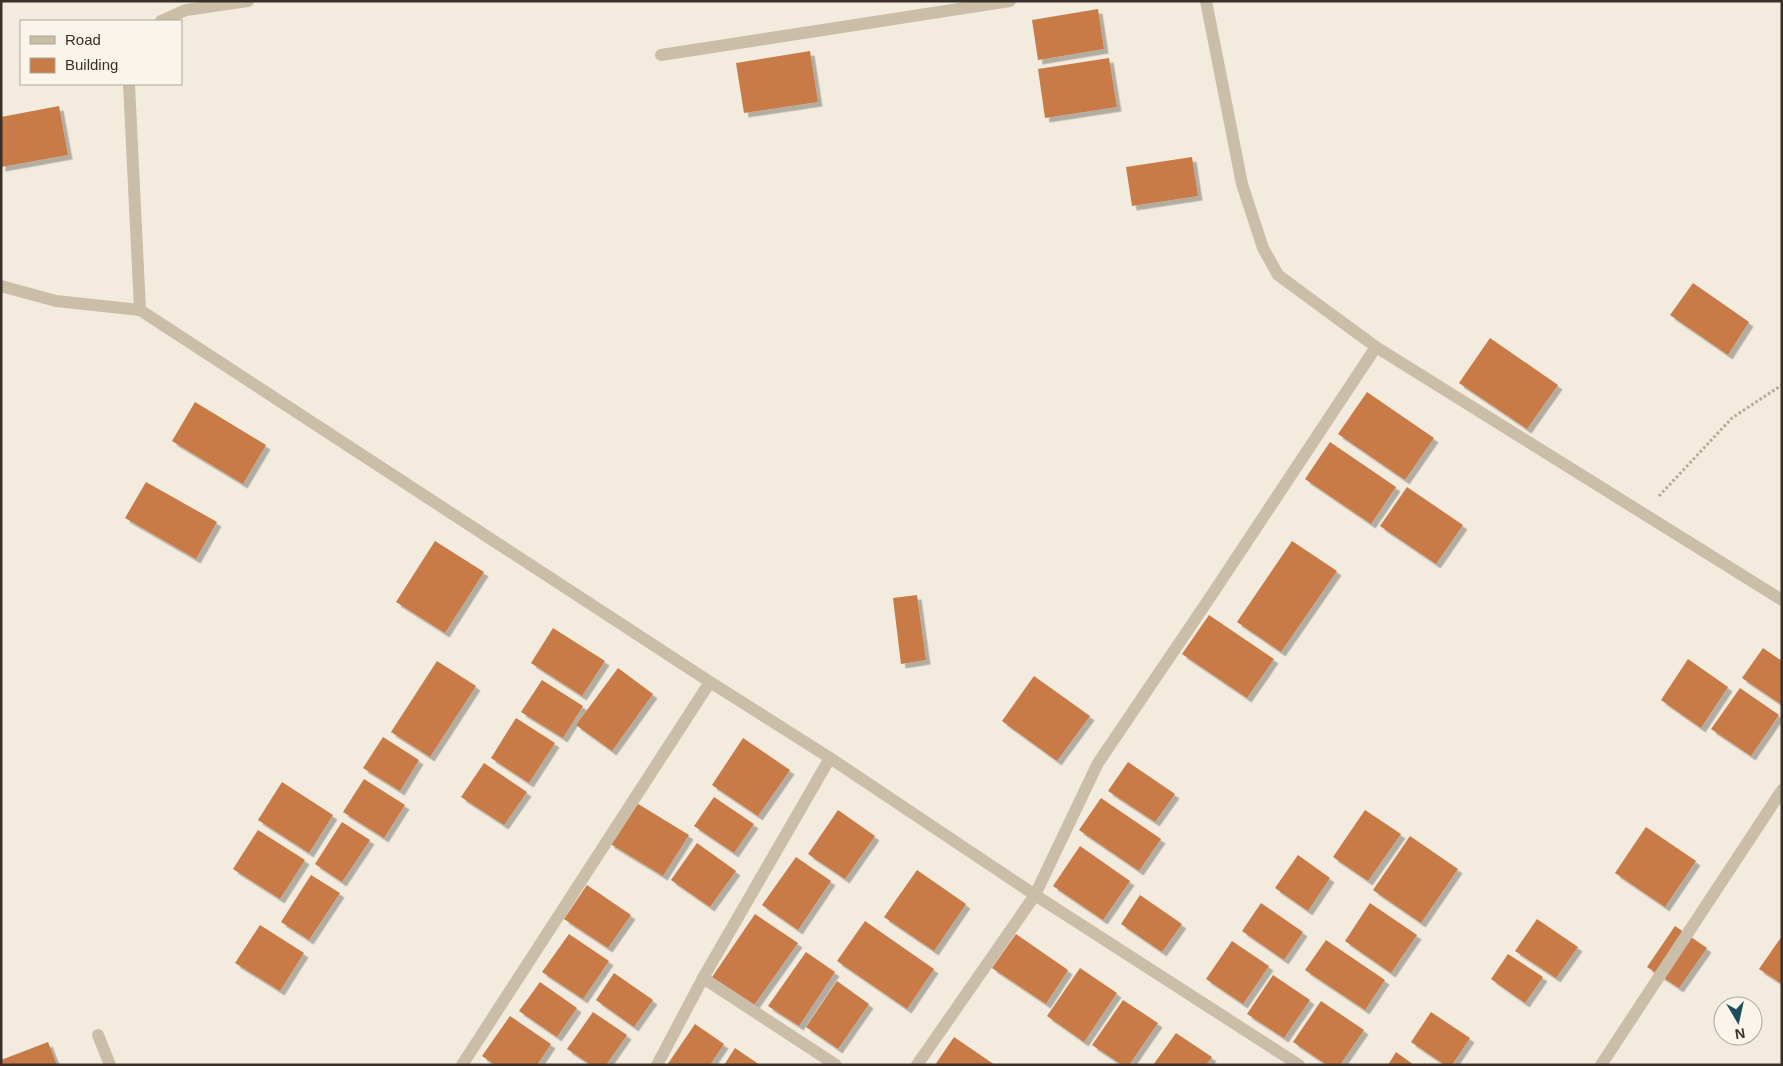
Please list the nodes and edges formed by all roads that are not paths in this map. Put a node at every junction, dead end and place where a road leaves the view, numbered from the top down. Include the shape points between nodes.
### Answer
1 (248, 1) edge
2 (1010, 1) edge
3 (1206, 1) edge
4 (164, 20) edge
5 (660, 55) dead end
6 (129, 85) edge
7 (1, 286) edge
8 (140, 310) junction
9 (1376, 347) junction
10 (1782, 600) edge
11 (710, 682) junction
12 (830, 758) junction
13 (1782, 790) edge
14 (1035, 895) junction
15 (703, 978) junction
16 (98, 1035) dead end
17 (110, 1065) edge
18 (462, 1065) edge
19 (657, 1065) edge
20 (836, 1065) edge
21 (917, 1065) edge
22 (1299, 1065) edge
23 (1601, 1065) edge

1 - 4 street via 186,10
2 - 5 street
3 - 9 street via 1242,184 1263,248 1278,275
6 - 8 street
7 - 8 street via 56,301
8 - 11 street
9 - 10 street
9 - 14 street via 1098,763
11 - 12 street
11 - 18 street
12 - 14 street
12 - 15 street
13 - 23 street
14 - 21 street
14 - 22 street
15 - 19 street
15 - 20 street
16 - 17 street

